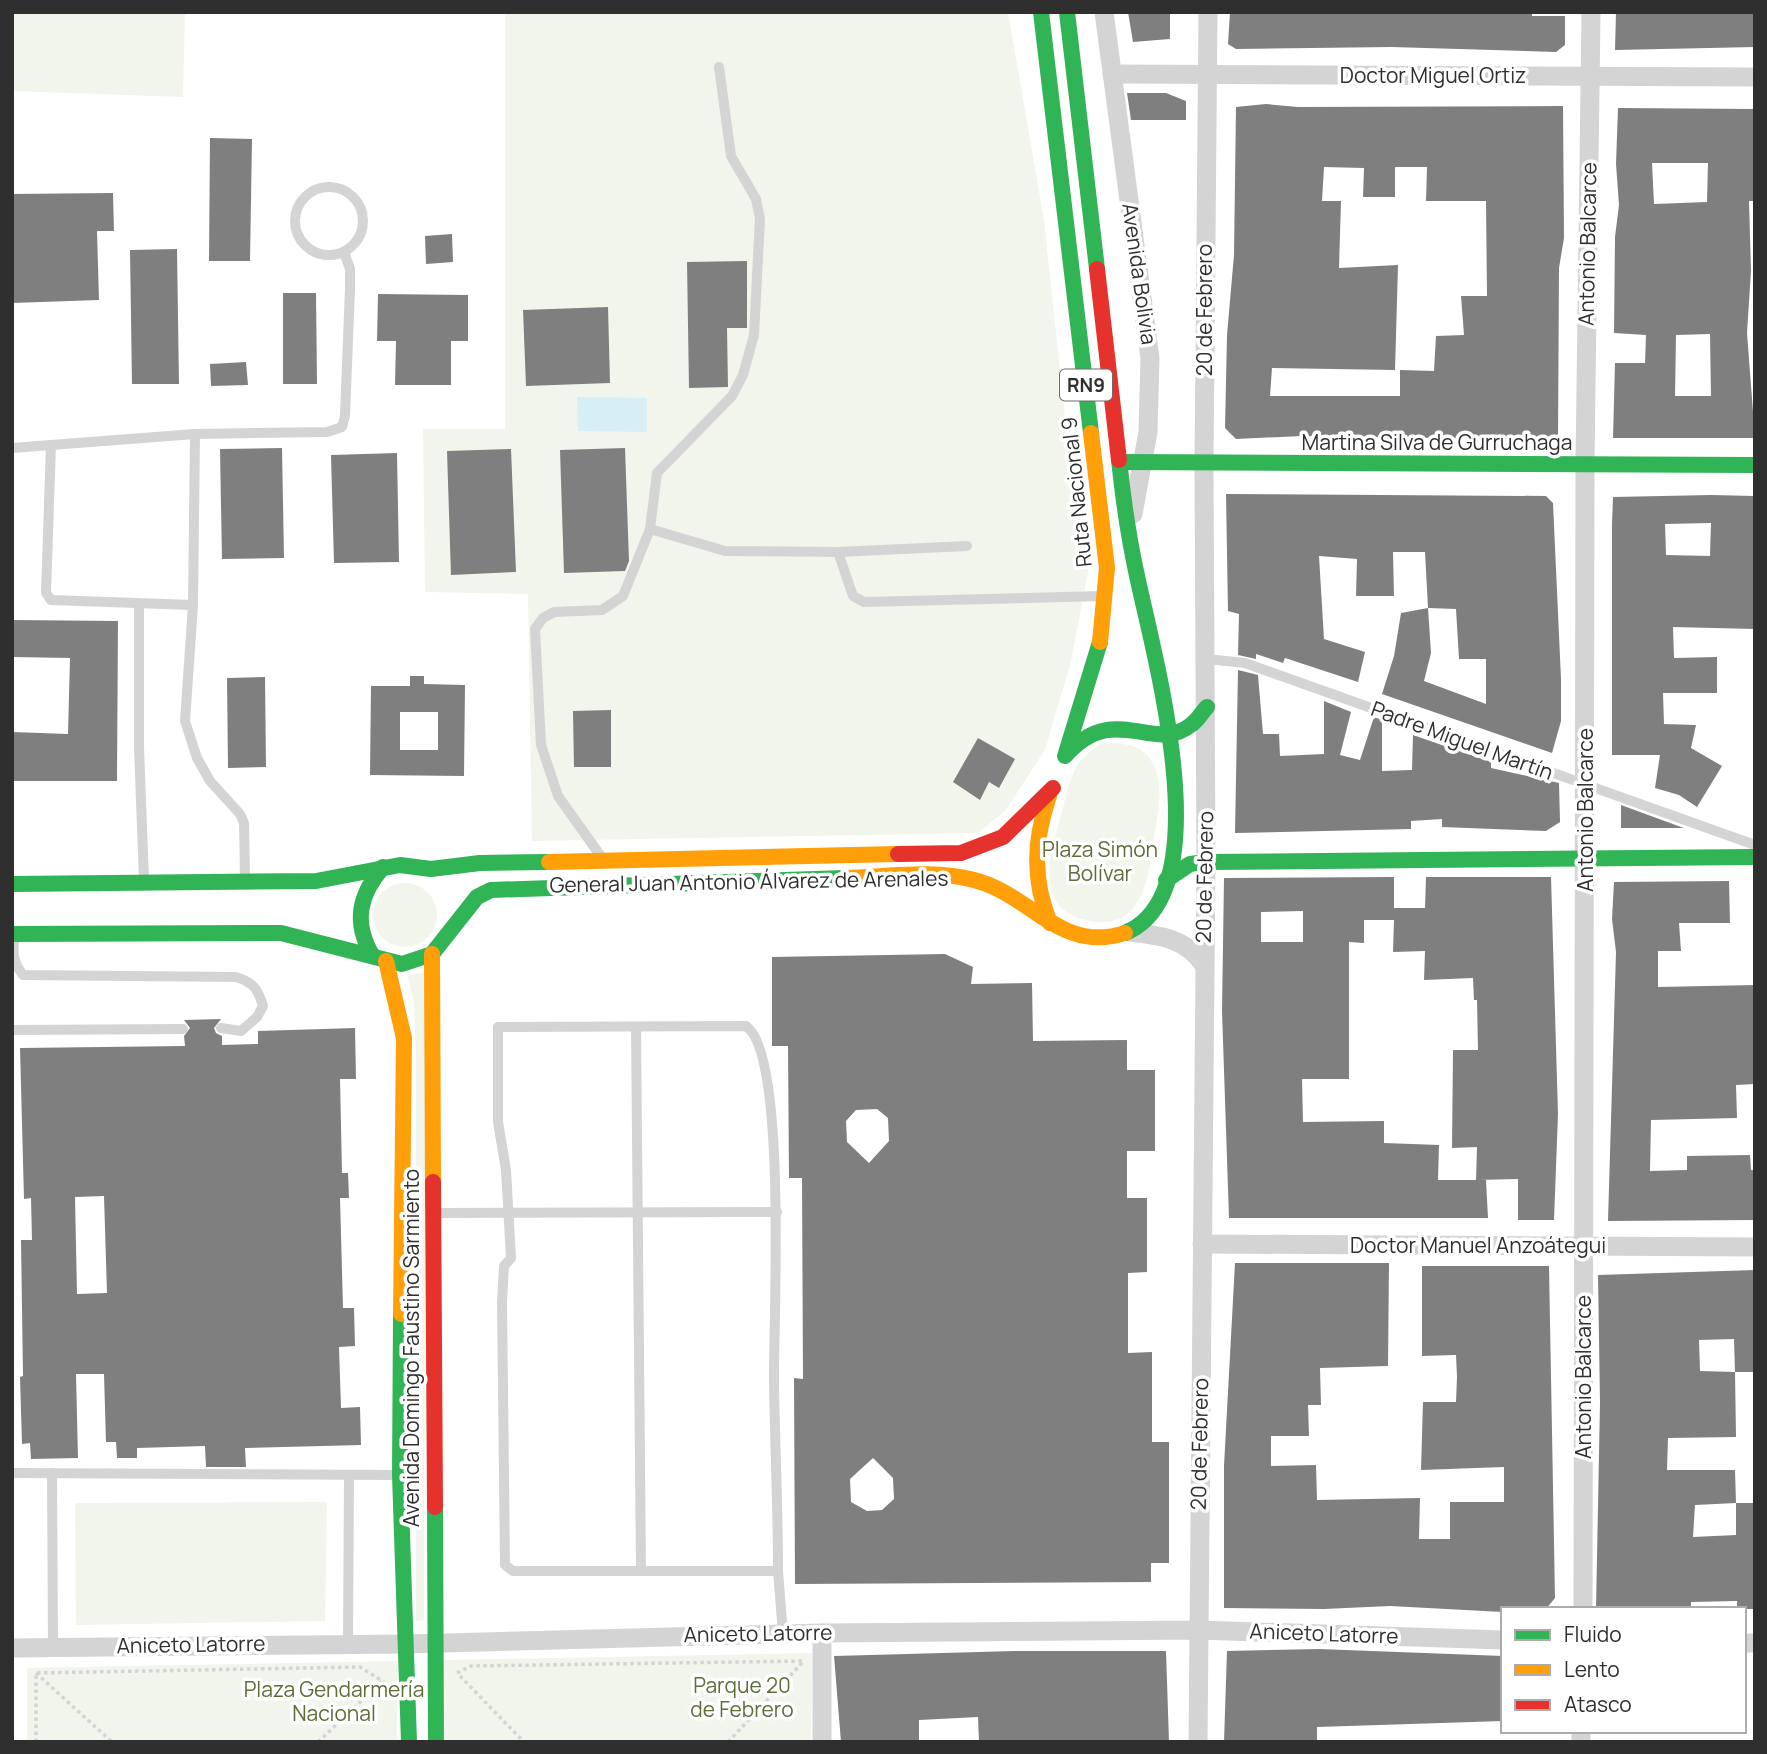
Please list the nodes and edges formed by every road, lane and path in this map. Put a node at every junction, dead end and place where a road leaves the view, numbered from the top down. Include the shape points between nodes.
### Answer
1 (1041, 12) edge
2 (1067, 12) edge
3 (1104, 12) edge
4 (1208, 12) edge
5 (1591, 12) edge
6 (719, 67) dead end
7 (1112, 74) junction
8 (1207, 75) junction
9 (1590, 77) junction
10 (1755, 77) edge
11 (344, 252) junction
12 (194, 434) junction
13 (51, 445) junction
14 (12, 448) edge
15 (1120, 462) junction
16 (1143, 463) junction
17 (1585, 463) junction
18 (1204, 465) junction
19 (1755, 465) edge
20 (650, 529) junction
21 (1129, 536) junction
22 (967, 546) dead end
23 (838, 552) junction
24 (1107, 596) junction
25 (139, 605) junction
26 (193, 605) junction
27 (1207, 659) junction
28 (1207, 707) junction
29 (1170, 736) junction
30 (1066, 753) junction
31 (1587, 785) junction
32 (1053, 788) junction
33 (1755, 845) edge
34 (1755, 857) edge
35 (1586, 858) junction
36 (604, 860) junction
37 (1206, 862) junction
38 (383, 867) junction
39 (245, 880) junction
40 (1166, 880) junction
41 (144, 882) junction
42 (12, 884) edge
43 (452, 903) dead end
44 (1050, 924) junction
45 (451, 928) junction
46 (1129, 932) junction
47 (14, 934) edge
48 (432, 954) junction
49 (379, 958) junction
50 (1204, 965) junction
51 (14, 968) edge
52 (636, 1027) junction
53 (221, 1028) dead end
54 (183, 1029) dead end
55 (12, 1030) edge
56 (637, 1212) junction
57 (777, 1212) junction
58 (432, 1213) junction
59 (510, 1213) junction
60 (1202, 1244) junction
61 (1584, 1247) junction
62 (1755, 1247) edge
63 (12, 1473) edge
64 (52, 1473) junction
65 (349, 1475) junction
66 (400, 1475) junction
67 (641, 1571) junction
68 (778, 1571) junction
69 (1583, 1607) edge
70 (1198, 1630) junction
71 (822, 1633) junction
72 (783, 1634) junction
73 (1501, 1640) edge
74 (348, 1642) junction
75 (435, 1642) junction
76 (407, 1643) junction
77 (53, 1647) junction
78 (12, 1648) edge
79 (804, 1660) junction
80 (36, 1673) junction
81 (457, 1673) junction
82 (804, 1674) dead end
83 (383, 1680) junction
84 (457, 1687) dead end
85 (384, 1692) dead end
86 (36, 1742) edge
87 (112, 1742) edge
88 (318, 1742) edge
89 (409, 1742) edge
90 (436, 1742) edge
91 (524, 1742) edge
92 (728, 1742) edge
93 (822, 1742) edge
94 (1198, 1742) edge

1 - 24 main road, Ruta Nacional 9 / RN9 via 1097,474
2 - 15 main road, RN9
3 - 7 street, Avenida Bolivia
4 - 8 street, 20 de Febrero
5 - 9 street, Antonio Balcarce
6 - 20 lane via 731,156 756,200 760,219 754,335 738,387 657,473
7 - 8 street, Doctor Miguel Ortiz
7 - 16 street, Avenida Bolivia via 1150,358 1150,414
8 - 9 street, Doctor Miguel Ortiz
8 - 18 street, 20 de Febrero
9 - 10 street, Doctor Miguel Ortiz
9 - 17 street, Antonio Balcarce
11 - 11 lane via 360,235 362,212 349,193 338,187 315,189 295,213 297,235 322,255
11 - 12 lane via 351,288 342,427 327,432
12 - 13 lane
12 - 26 lane
13 - 14 lane
13 - 25 lane via 46,593 58,603
15 - 16 main road, Martina Silva de Gurruchaga
15 - 21 main road, RN9
16 - 18 main road, Martina Silva de Gurruchaga
16 - 21 street, Avenida Bolivia
17 - 18 main road, Martina Silva de Gurruchaga
17 - 19 main road, Martina Silva de Gurruchaga
17 - 31 street, Antonio Balcarce
18 - 27 street, 20 de Febrero
20 - 23 lane via 725,551
20 - 36 lane via 623,596 614,605 602,610 554,612 536,629 541,746 558,796
21 - 29 main road, RN9
22 - 23 lane
23 - 24 lane via 853,596 864,602
24 - 30 main road, Ruta Nacional 9 / RN9 via 1097,660
25 - 26 lane
25 - 41 lane
26 - 39 lane via 185,721 197,758 244,823
27 - 28 street, 20 de Febrero
27 - 31 lane, Padre Miguel Martín via 1245,663
28 - 29 main road via 1195,724
28 - 37 street, 20 de Febrero
29 - 30 main road via 1100,729
29 - 40 main road via 1176,821
30 - 32 main road
31 - 33 lane, Padre Miguel Martín
31 - 35 street, Antonio Balcarce
32 - 36 main road, General Juan Antonio Álvarez de Arenales via 1003,837 961,853
32 - 44 main road via 1040,822 1034,868 1040,903
34 - 35 main road
35 - 37 main road
35 - 61 street, Antonio Balcarce
36 - 38 main road, General Juan Antonio Álvarez de Arenales via 480,863 437,875 400,865
37 - 40 main road via 1190,864
37 - 50 street, 20 de Febrero
38 - 39 main road, General Juan Antonio Álvarez de Arenales via 316,881
38 - 49 main road via 368,882 358,910 362,940
39 - 41 main road, General Juan Antonio Álvarez de Arenales
40 - 46 main road via 1143,924
41 - 42 main road, General Juan Antonio Álvarez de Arenales
43 - 45 main road
44 - 45 main road, General Juan Antonio Álvarez de Arenales via 1000,889 946,875 491,890 477,897
44 - 46 main road, General Juan Antonio Álvarez de Arenales via 1085,940
45 - 48 main road, General Juan Antonio Álvarez de Arenales
46 - 50 street, General Juan Antonio Álvarez de Arenales via 1176,940 1197,954
47 - 49 main road via 281,933
47 - 51 lane
48 - 49 main road via 402,964
48 - 58 main road, Avenida Domingo Faustino Sarmiento
49 - 66 main road, Avenida Domingo Faustino Sarmiento via 404,1038
50 - 60 street, 20 de Febrero
51 - 53 lane via 36,977 236,977 250,982 263,1006 257,1017 241,1031
52 - 56 lane
52 - 57 lane via 751,1029 771,1117
52 - 59 lane via 498,1027 498,1122
54 - 55 lane
56 - 57 lane
56 - 59 lane
56 - 67 lane
57 - 68 lane
58 - 59 lane
58 - 75 main road, Avenida Domingo Faustino Sarmiento
59 - 67 lane via 510,1258 504,1266 502,1302 505,1565 513,1571
60 - 61 street, Doctor Manuel Anzoátegui
60 - 70 street, 20 de Febrero
61 - 62 street, Doctor Manuel Anzoátegui
61 - 69 street, Antonio Balcarce
63 - 64 lane
64 - 65 lane
64 - 77 lane
65 - 66 lane
65 - 74 lane
66 - 76 main road, Avenida Domingo Faustino Sarmiento
67 - 68 lane
68 - 72 lane
70 - 71 street, Aniceto Latorre
70 - 73 street, Aniceto Latorre
70 - 94 street, 20 de Febrero
71 - 72 street, Aniceto Latorre
71 - 93 street
72 - 75 street, Aniceto Latorre
74 - 76 street, Aniceto Latorre
74 - 77 street, Aniceto Latorre
75 - 76 street, Aniceto Latorre
75 - 90 main road, Avenida Domingo Faustino Sarmiento
76 - 89 main road, Avenida Domingo Faustino Sarmiento
77 - 78 street, Aniceto Latorre
79 - 81 path via 471,1667
79 - 82 path
79 - 92 path
80 - 83 path via 360,1667
80 - 86 path
80 - 87 path
81 - 84 path
81 - 91 path
83 - 85 path
83 - 88 path

